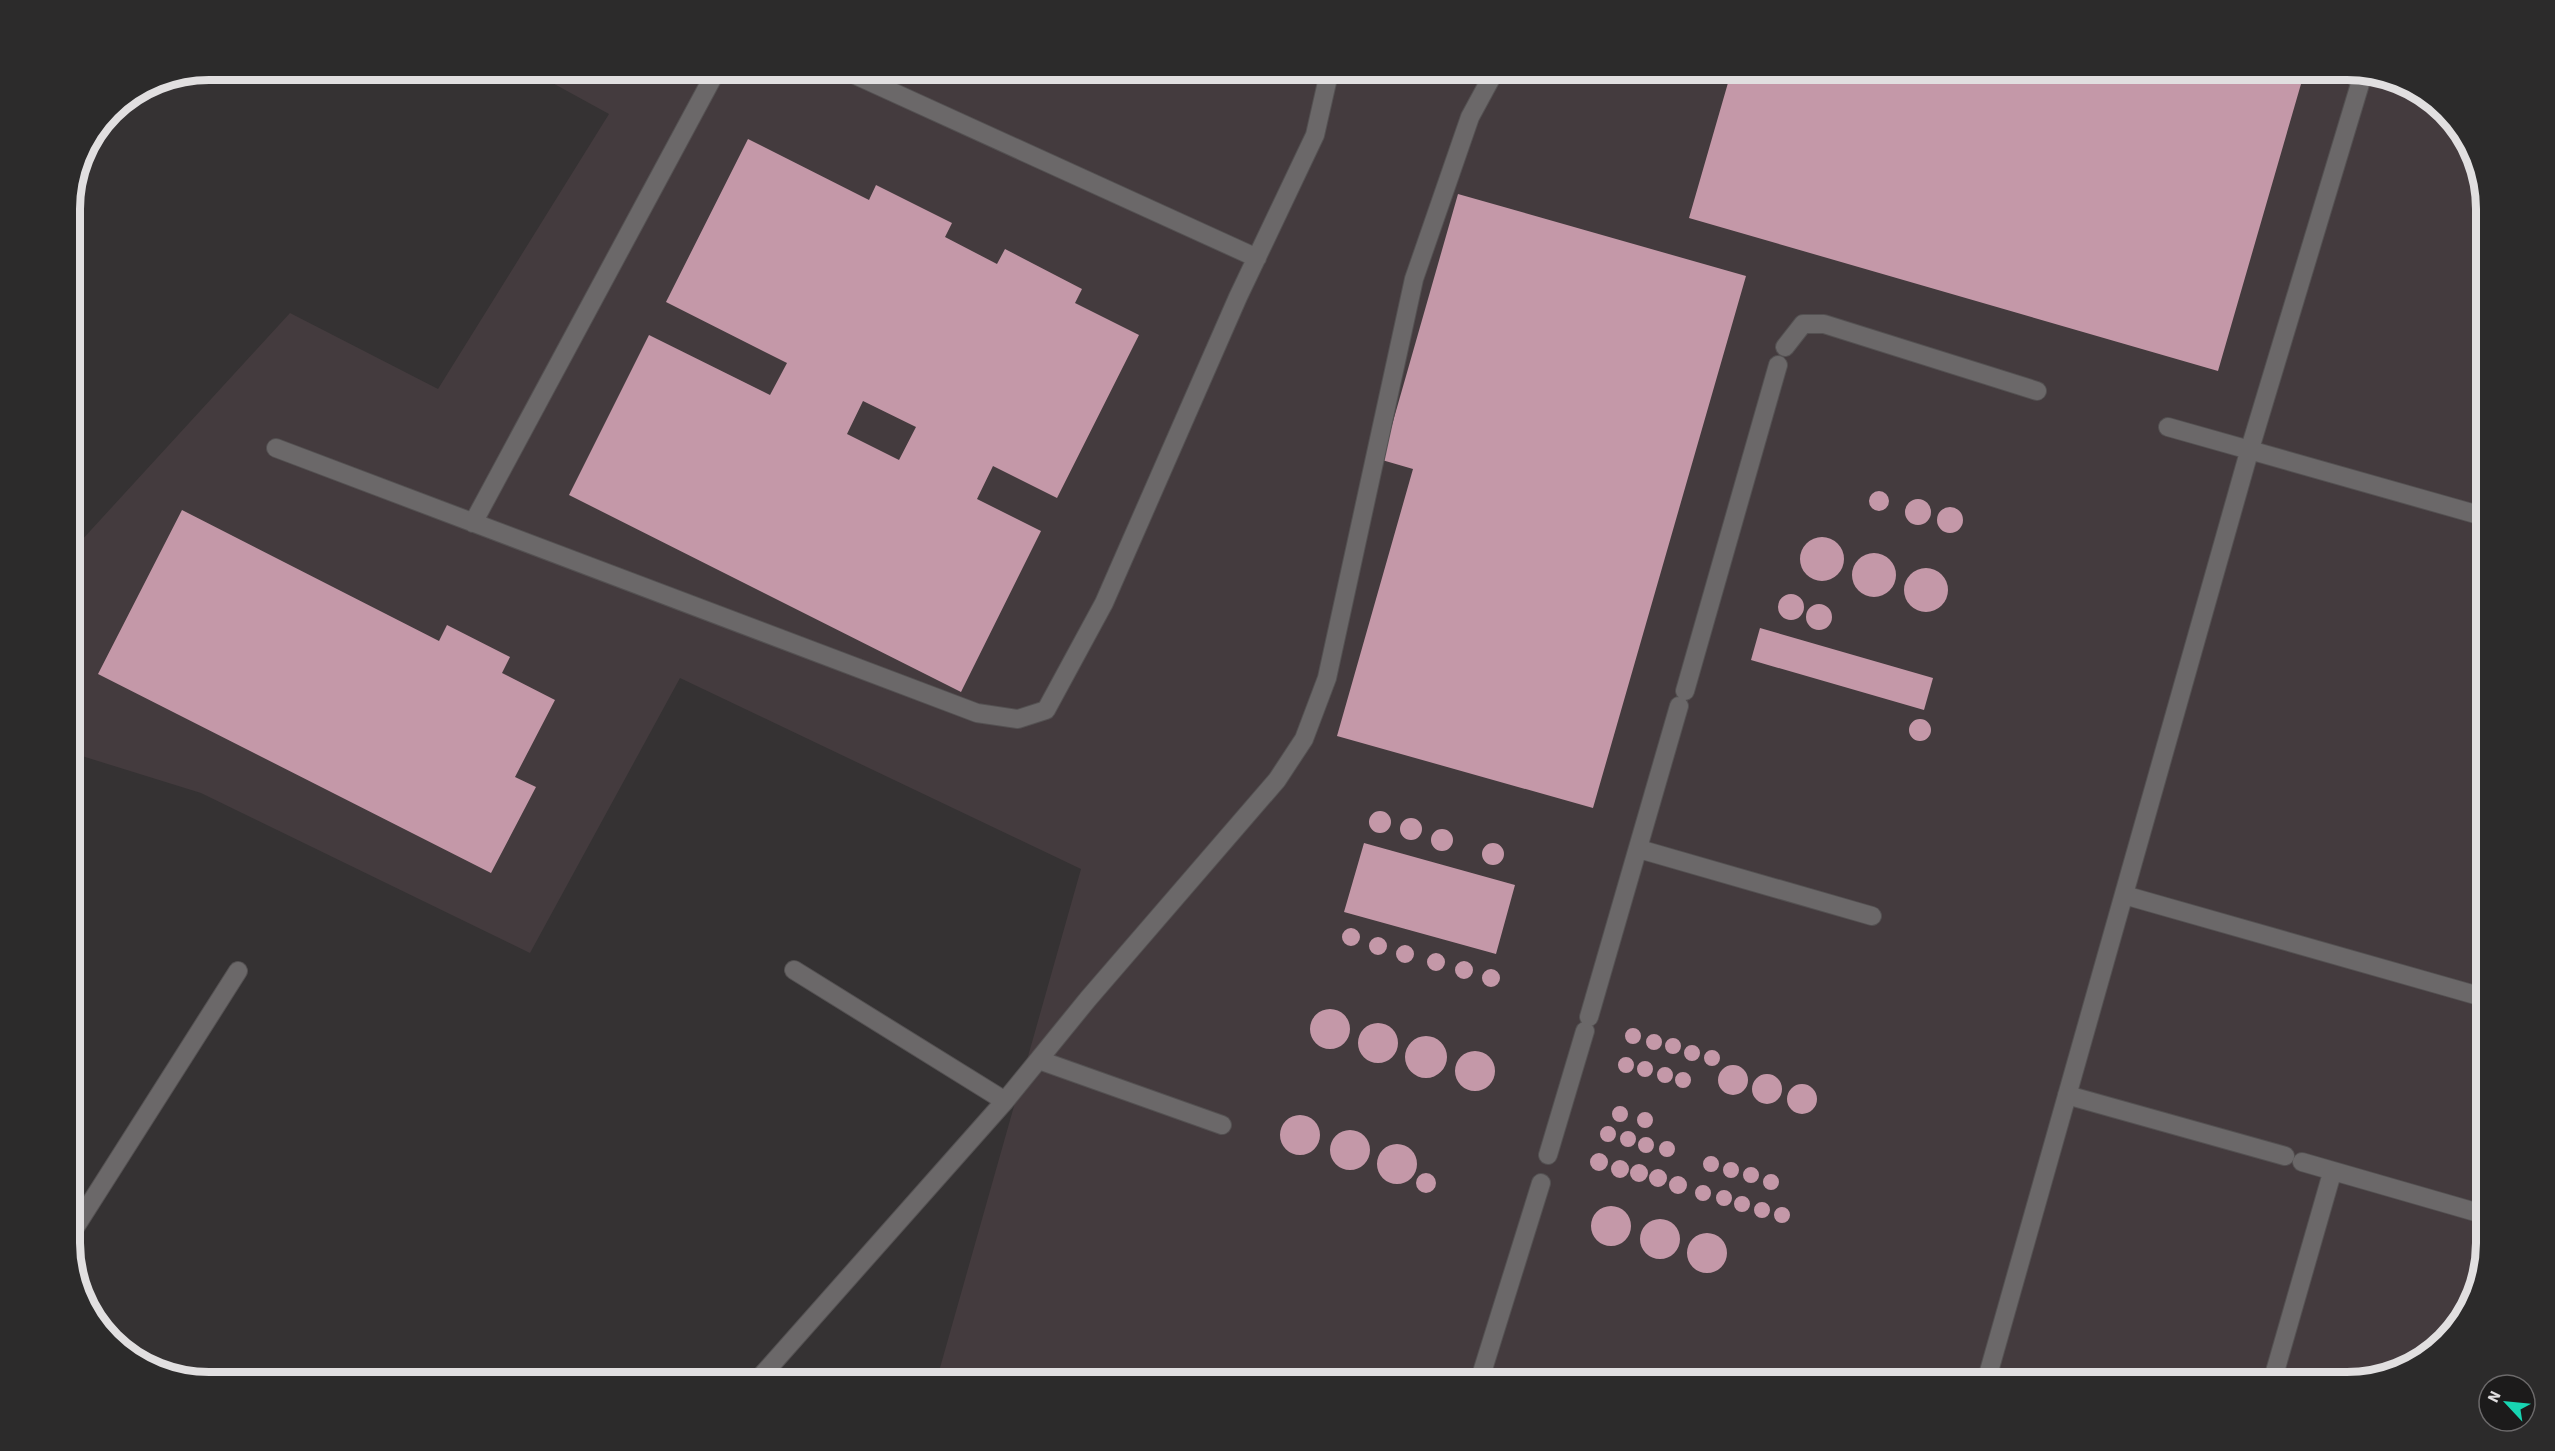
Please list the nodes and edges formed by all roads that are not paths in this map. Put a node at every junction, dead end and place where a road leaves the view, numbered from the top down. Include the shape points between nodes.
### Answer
1 (709, 79) edge
2 (864, 79) edge
3 (1328, 79) edge
4 (1491, 79) edge
5 (2361, 81) edge
6 (1257, 258) junction
7 (1785, 347) dead end
8 (1778, 365) dead end
9 (2037, 391) dead end
10 (2168, 427) dead end
11 (276, 448) dead end
12 (2249, 452) junction
13 (2475, 514) edge
14 (473, 523) junction
15 (1638, 849) junction
16 (2124, 895) junction
17 (1872, 916) dead end
18 (794, 970) dead end
19 (238, 971) dead end
20 (2476, 995) edge
21 (1039, 1060) junction
22 (2067, 1095) junction
23 (1005, 1101) junction
24 (1222, 1125) dead end
25 (1548, 1155) dead end
26 (2332, 1173) junction
27 (1541, 1183) dead end
28 (2476, 1212) edge
29 (80, 1220) edge
30 (765, 1372) edge
31 (1482, 1372) edge
32 (1989, 1372) edge
33 (2275, 1372) edge

1 - 14 lane
2 - 6 lane
3 - 6 lane via 1315,135
4 - 21 lane via 1470,117 1414,279 1327,678 1304,739 1277,780
5 - 12 lane
6 - 14 lane via 1104,603 1046,710 1018,719 977,713
7 - 9 lane via 1803,324 1824,324
8 - 15 lane
10 - 12 lane
11 - 14 lane
12 - 13 lane
12 - 16 lane
15 - 17 lane
15 - 25 lane
16 - 20 lane
16 - 22 lane
18 - 23 lane
19 - 29 lane
21 - 23 lane
21 - 24 lane
22 - 26 lane
22 - 32 lane
23 - 30 lane
26 - 28 lane
26 - 33 lane
27 - 31 lane

